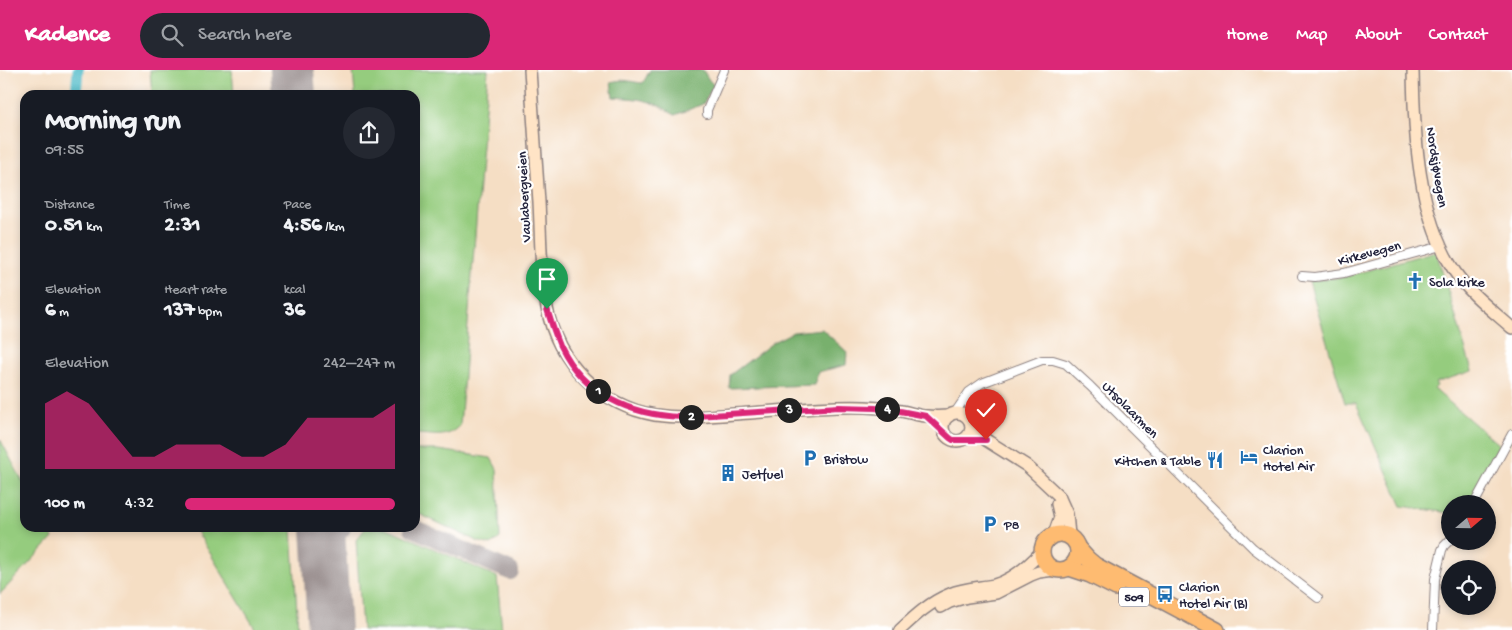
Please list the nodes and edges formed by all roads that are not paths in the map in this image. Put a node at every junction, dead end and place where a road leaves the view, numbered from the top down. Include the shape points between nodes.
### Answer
1 (530, 70) edge
2 (724, 70) edge
3 (1413, 70) edge
4 (707, 114) dead end
5 (1441, 246) junction
6 (1302, 276) dead end
7 (1512, 328) edge
8 (974, 389) junction
9 (952, 415) junction
10 (926, 416) junction
11 (970, 422) junction
12 (945, 433) junction
13 (1512, 434) edge
14 (964, 439) junction
15 (986, 440) junction
16 (1479, 495) edge
17 (1067, 539) junction
18 (1442, 550) edge
19 (1041, 552) junction
20 (1062, 569) junction
21 (1318, 598) dead end
22 (900, 630) edge
23 (909, 630) edge
24 (1196, 630) edge
25 (1217, 630) edge
26 (1432, 630) edge

1 - 10 main road, Vaulabergveien via 547,309 565,356 590,385 624,406 668,416 846,407 888,409
2 - 4 street
3 - 5 main road, Nordsjøvegen via 1420,169
5 - 6 street, Kirkevegen via 1344,273
5 - 7 main road, Nordsjøvegen via 1470,290
8 - 9 street, Utsolaarmen
8 - 11 street via 969,404
8 - 21 street, Utsolaarmen via 986,381 1042,360 1066,364 1253,548
9 - 10 main road, Vaulabergveien
9 - 11 main road via 960,413
9 - 12 main road via 944,424
10 - 12 main road
11 - 14 main road via 969,435
11 - 15 main road
12 - 14 main road via 953,440
13 - 16 street
14 - 15 main road
15 - 17 main road via 1027,466 1059,496 1067,514
17 - 19 highway via 1047,538
17 - 20 highway via 1078,555 1075,563
17 - 25 highway, 509 via 1095,565
18 - 26 street via 1435,579
19 - 20 highway via 1048,566
19 - 22 main road via 1008,579 964,589 939,600 915,615
20 - 23 main road via 1039,572 996,593 950,602
20 - 24 highway, 509 via 1110,585

